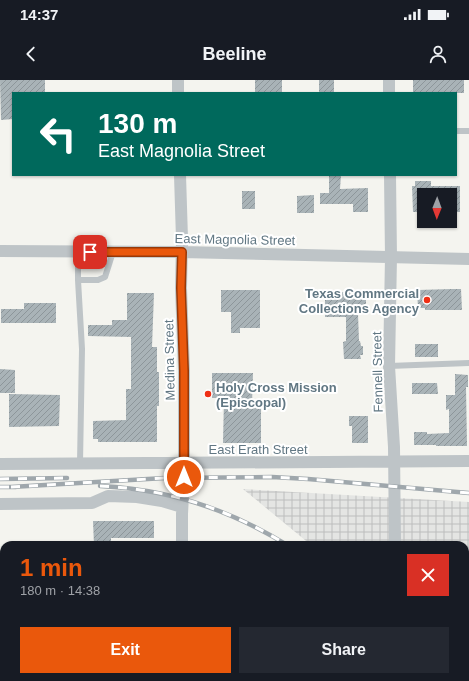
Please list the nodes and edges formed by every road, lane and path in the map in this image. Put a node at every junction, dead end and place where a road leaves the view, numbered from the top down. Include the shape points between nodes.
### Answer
1 (178, 80) edge
2 (389, 80) edge
3 (178, 92) edge
4 (389, 92) edge
5 (457, 131) edge
6 (469, 131) edge
7 (180, 176) edge
8 (390, 176) edge
9 (0, 251) edge
10 (78, 251) junction
11 (113, 252) junction
12 (182, 252) junction
13 (391, 257) junction
14 (469, 259) edge
15 (78, 280) junction
16 (469, 363) edge
17 (389, 366) junction
18 (394, 461) junction
19 (469, 461) edge
20 (80, 463) junction
21 (184, 463) junction
22 (0, 464) edge
23 (0, 504) edge
24 (182, 507) junction
25 (182, 541) edge
26 (395, 541) edge

1 - 3 street
2 - 4 street
5 - 6 lane
7 - 12 street, Medina Street
8 - 13 street, Fennell Street
9 - 10 street, East Magnolia Street
10 - 11 street, East Magnolia Street
10 - 15 lane
11 - 12 street, East Magnolia Street
11 - 15 lane via 104,277 98,280
12 - 13 street, East Magnolia Street
12 - 21 street, Medina Street
13 - 14 street, East Magnolia Street
13 - 17 street, Fennell Street
15 - 20 lane via 82,350
16 - 17 lane
17 - 18 street, Fennell Street
18 - 19 street, East Erath Street
18 - 21 street, East Erath Street
18 - 26 street, Fennell Street
20 - 21 street, East Erath Street
20 - 22 street, East Erath Street
21 - 24 street, Medina Street
23 - 24 street via 92,503 108,496 137,497
24 - 25 street, Medina Street

